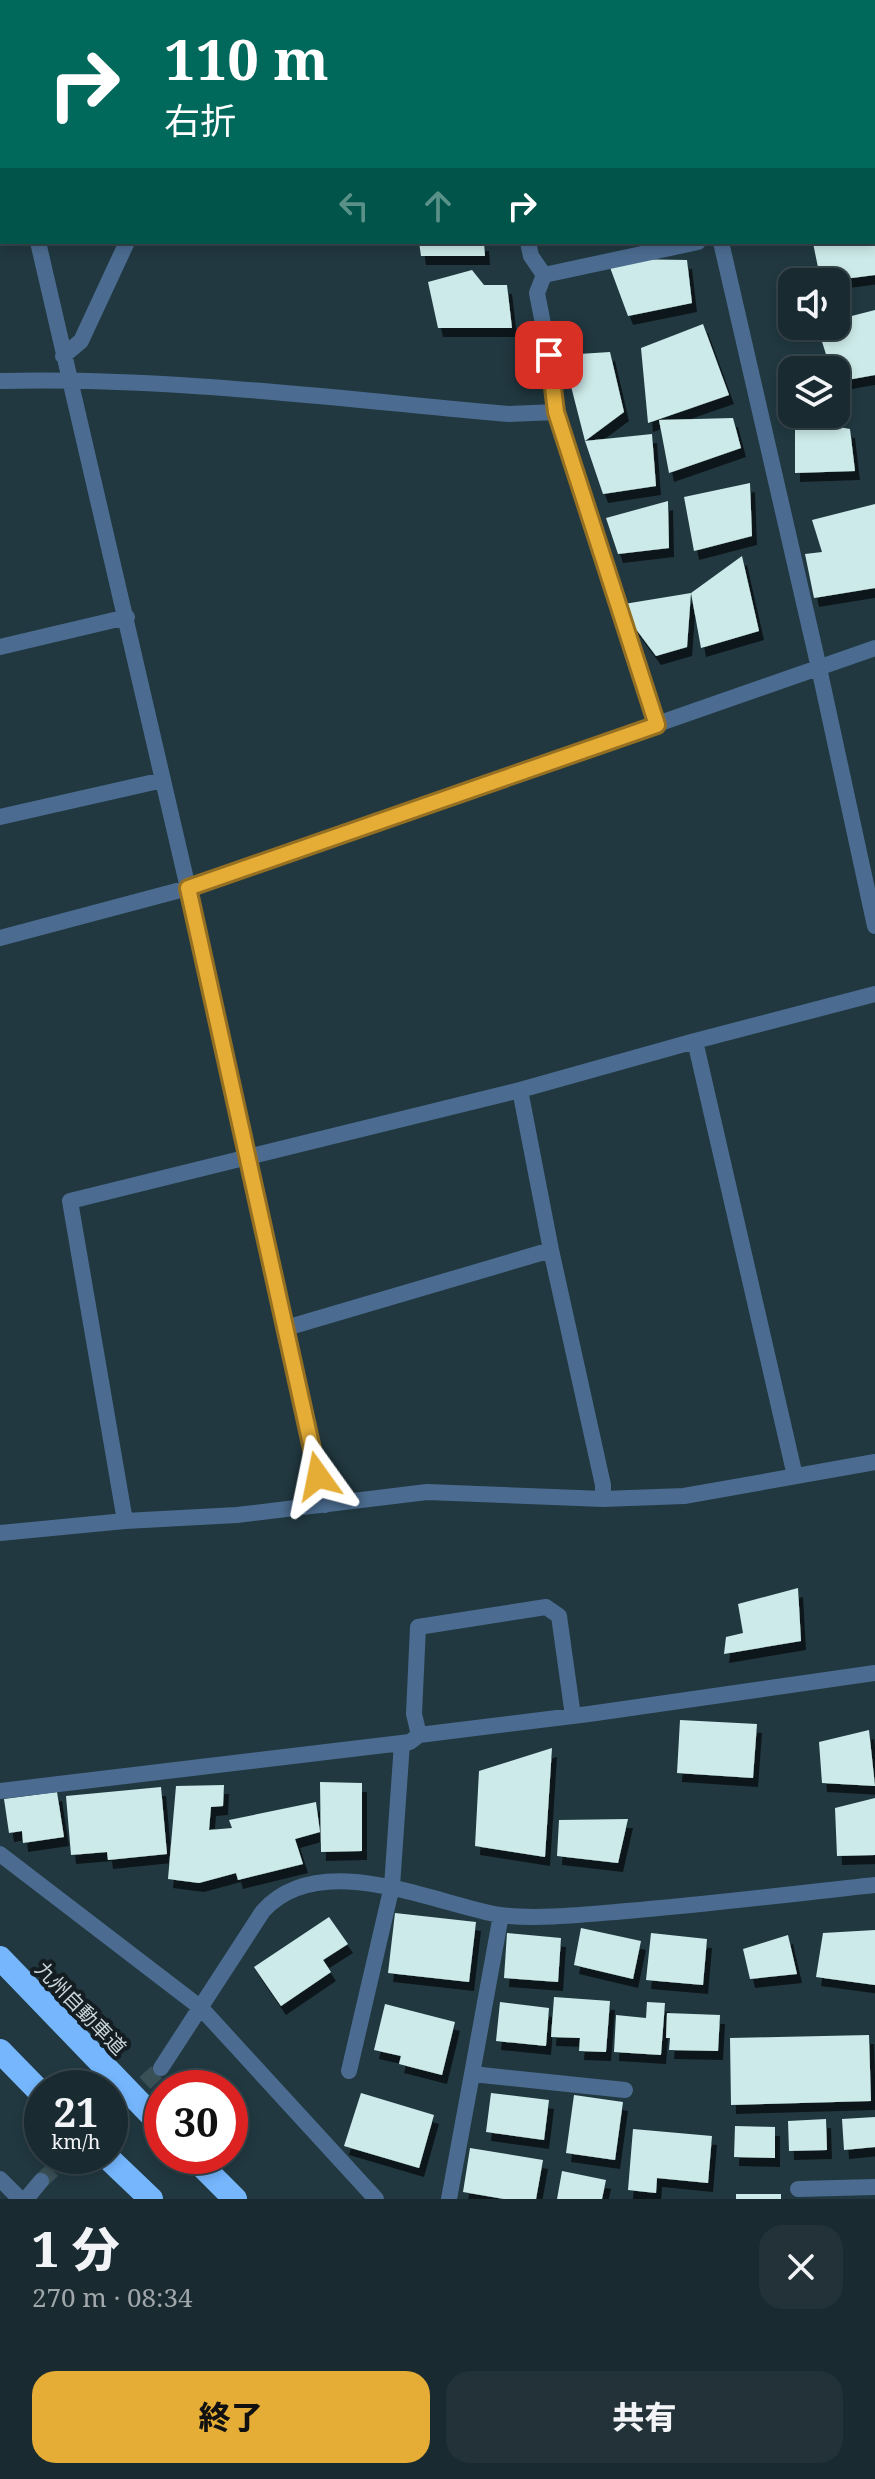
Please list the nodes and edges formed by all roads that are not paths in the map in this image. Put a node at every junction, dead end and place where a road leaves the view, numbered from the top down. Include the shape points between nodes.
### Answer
1 (38, 244) edge
2 (126, 244) edge
3 (528, 244) edge
4 (689, 244) edge
5 (721, 244) edge
6 (544, 275) junction
7 (63, 356) junction
8 (69, 379) junction
9 (0, 381) edge
10 (556, 412) junction
11 (127, 617) junction
12 (0, 647) edge
13 (875, 648) edge
14 (819, 668) junction
15 (657, 725) junction
16 (163, 780) junction
17 (0, 817) edge
18 (871, 886) edge
19 (188, 888) junction
20 (875, 926) edge
21 (0, 938) edge
22 (875, 994) edge
23 (695, 1041) junction
24 (520, 1090) junction
25 (248, 1159) junction
26 (551, 1250) junction
27 (286, 1328) junction
28 (875, 1462) edge
29 (795, 1476) junction
30 (603, 1499) junction
31 (325, 1505) junction
32 (125, 1521) junction
33 (0, 1533) edge
34 (875, 1673) edge
35 (573, 1716) junction
36 (419, 1735) junction
37 (402, 1743) junction
38 (0, 1791) edge
39 (0, 1854) edge
40 (875, 1885) edge
41 (392, 1886) junction
42 (501, 1915) junction
43 (0, 1958) edge
44 (201, 2008) junction
45 (0, 2051) edge
46 (161, 2068) tunnel mouth
47 (349, 2071) dead end
48 (472, 2074) junction
49 (24, 2076) edge
50 (625, 2090) dead end
51 (144, 2107) edge
52 (125, 2174) edge
53 (210, 2174) edge
54 (0, 2179) edge
55 (41, 2181) tunnel mouth
56 (875, 2187) edge
57 (798, 2189) dead end
58 (20, 2199) edge
59 (26, 2199) edge
60 (151, 2199) edge
61 (235, 2199) edge
62 (376, 2199) edge
63 (449, 2199) edge

1 - 7 street
2 - 7 street via 81,341
3 - 6 street
4 - 6 street
5 - 14 street
6 - 10 street via 537,293
7 - 8 street
8 - 9 street
8 - 10 street via 509,414
8 - 11 street
10 - 15 street
11 - 12 street
11 - 16 street
13 - 14 street
14 - 15 street
14 - 18 street
15 - 19 street
16 - 17 street
16 - 19 street
18 - 20 street
19 - 21 street
19 - 25 street
22 - 23 street
23 - 24 street
23 - 29 street
24 - 25 street
24 - 26 street
25 - 27 street
25 - 32 street via 70,1201
26 - 27 street
26 - 30 street
27 - 31 street
28 - 29 street
29 - 30 street via 684,1496
30 - 31 street via 427,1492
31 - 32 street
32 - 33 street
34 - 35 street
35 - 36 street
35 - 36 street via 559,1616 546,1607 418,1627 414,1714
36 - 37 street
37 - 38 street
37 - 41 street
39 - 44 street
40 - 42 street via 727,1903 577,1915
41 - 42 street
41 - 44 street via 318,1882 281,1895 263,1911
41 - 47 street
42 - 48 street
43 - 51 highway, 九州自動車道
44 - 46 street
44 - 62 street
45 - 49 highway
48 - 50 street
48 - 63 street
52 - 60 highway
53 - 61 highway
54 - 58 street
55 - 59 street
56 - 57 street

